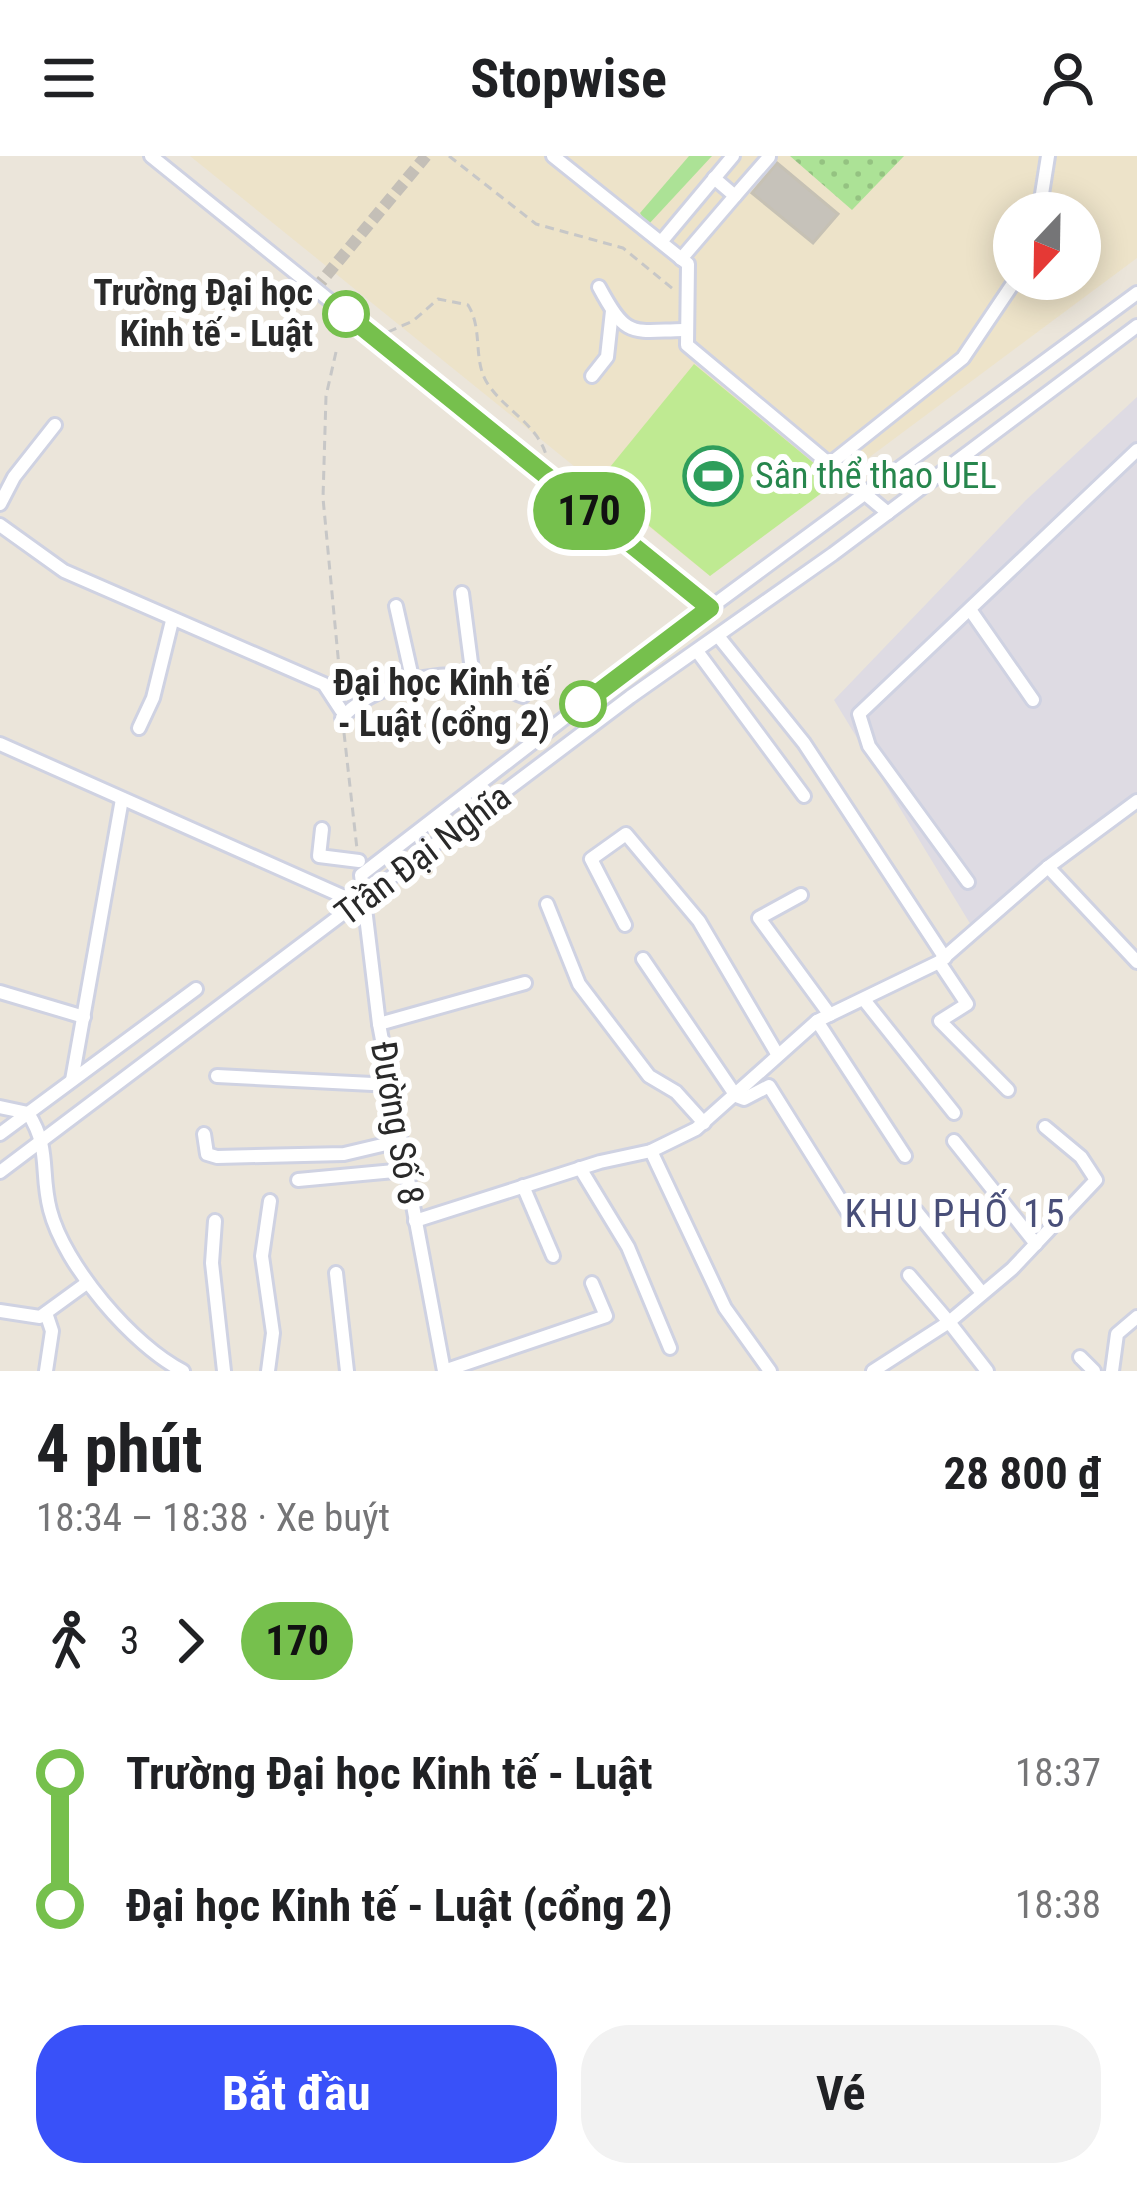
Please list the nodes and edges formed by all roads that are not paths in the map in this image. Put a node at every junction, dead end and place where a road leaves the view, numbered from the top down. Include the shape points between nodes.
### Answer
1 (151, 156) edge
2 (553, 156) edge
3 (733, 156) edge
4 (1048, 156) edge
5 (769, 157) edge
6 (714, 178) junction
7 (1042, 192) edge
8 (735, 196) junction
9 (661, 242) junction
10 (681, 259) junction
11 (599, 287) dead end
12 (1137, 293) edge
13 (1002, 300) edge
14 (612, 310) junction
15 (1137, 326) edge
16 (683, 330) junction
17 (592, 376) dead end
18 (55, 425) dead end
19 (1137, 450) edge
20 (831, 463) junction
21 (867, 492) junction
22 (0, 504) edge
23 (888, 513) junction
24 (0, 525) edge
25 (462, 593) dead end
26 (396, 605) dead end
27 (710, 608) junction
28 (971, 611) junction
29 (172, 621) junction
30 (718, 636) junction
31 (697, 651) junction
32 (633, 665) junction
33 (473, 678) junction
34 (413, 682) junction
35 (646, 686) junction
36 (524, 696) dead end
37 (1034, 700) dead end
38 (139, 728) dead end
39 (0, 744) edge
40 (805, 796) dead end
41 (122, 799) junction
42 (1137, 801) edge
43 (322, 830) dead end
44 (1048, 867) junction
45 (360, 868) junction
46 (968, 882) dead end
47 (801, 895) dead end
48 (360, 904) junction
49 (547, 904) dead end
50 (626, 925) dead end
51 (643, 959) dead end
52 (942, 960) junction
53 (1137, 962) edge
54 (525, 982) dead end
55 (196, 988) dead end
56 (0, 992) edge
57 (865, 1001) junction
58 (84, 1016) junction
59 (823, 1018) junction
60 (380, 1024) junction
61 (776, 1052) junction
62 (217, 1076) dead end
63 (72, 1081) junction
64 (392, 1085) junction
65 (1008, 1090) dead end
66 (736, 1096) junction
67 (0, 1107) edge
68 (28, 1113) junction
69 (953, 1114) dead end
70 (704, 1123) junction
71 (1045, 1127) dead end
72 (0, 1134) edge
73 (204, 1134) dead end
74 (45, 1139) junction
75 (399, 1141) junction
76 (954, 1141) dead end
77 (651, 1151) junction
78 (905, 1156) dead end
79 (580, 1168) junction
80 (405, 1170) junction
81 (0, 1172) edge
82 (298, 1180) dead end
83 (523, 1186) junction
84 (270, 1201) dead end
85 (916, 1211) dead end
86 (848, 1214) dead end
87 (215, 1220) dead end
88 (415, 1221) junction
89 (1036, 1244) junction
90 (553, 1256) dead end
91 (336, 1273) dead end
92 (909, 1275) dead end
93 (592, 1283) dead end
94 (84, 1285) junction
95 (982, 1293) junction
96 (0, 1311) edge
97 (46, 1312) junction
98 (1137, 1317) edge
99 (950, 1322) junction
100 (670, 1348) dead end
101 (1080, 1357) dead end
102 (875, 1370) edge
103 (46, 1371) edge
104 (183, 1371) edge
105 (224, 1371) edge
106 (268, 1371) edge
107 (347, 1371) edge
108 (443, 1371) edge
109 (770, 1371) edge
110 (987, 1371) edge
111 (1094, 1371) edge
112 (1112, 1371) edge

1 - 27 street
2 - 9 street
3 - 6 street
4 - 7 street
5 - 8 street
6 - 8 street
6 - 9 street
8 - 10 street
9 - 10 street
10 - 16 street via 688,264
11 - 14 street
12 - 21 street, Trần Đại Nghĩa
13 - 20 street via 963,358
14 - 16 street via 634,332
14 - 17 street via 607,356
15 - 23 street, Trần Đại Nghĩa
16 - 20 street via 687,345
18 - 22 street
19 - 28 street
20 - 21 street
21 - 23 street
21 - 27 street, Trần Đại Nghĩa
23 - 30 street, Trần Đại Nghĩa
24 - 29 street via 64,571
25 - 33 street
26 - 34 street
27 - 32 street, Trần Đại Nghĩa
28 - 37 street
28 - 46 street via 859,714 869,746
29 - 34 street via 324,684 341,714
29 - 38 street
30 - 31 street, Trần Đại Nghĩa
30 - 52 street via 804,743
31 - 35 street, Trần Đại Nghĩa
31 - 40 street
32 - 35 street
32 - 45 street, Trần Đại Nghĩa
33 - 34 street
33 - 36 street
35 - 48 street, Trần Đại Nghĩa
39 - 41 street
41 - 48 street
41 - 58 street
42 - 44 street
43 - 45 street via 319,856
44 - 52 street
44 - 53 street
45 - 48 street, Đường Số 8
47 - 59 street via 759,918
48 - 60 street, Đường Số 8
48 - 74 street, Trần Đại Nghĩa
49 - 70 street via 579,985 649,1076
50 - 61 street via 591,859 626,834 699,921
51 - 66 street
52 - 57 street
52 - 65 street via 967,1004 940,1021
54 - 60 street
55 - 63 street
56 - 58 street
57 - 59 street
57 - 69 street
58 - 63 street
59 - 61 street
59 - 78 street
60 - 64 street, Đường Số 8
61 - 66 street
62 - 64 street
63 - 68 street
64 - 75 street, Đường Số 8
66 - 70 street
66 - 86 street via 770,1087
67 - 68 street
68 - 72 street
68 - 74 street
70 - 77 street
71 - 89 street via 1096,1177
73 - 75 street via 207,1154 217,1157 344,1154
74 - 81 street, Trần Đại Nghĩa
74 - 94 street via 50,1212
75 - 80 street, Đường Số 8
76 - 89 street
77 - 79 street
77 - 109 street via 725,1308
79 - 83 street
79 - 100 street via 628,1247
80 - 82 street
80 - 88 street, Đường Số 8
83 - 88 street
83 - 90 street
84 - 106 street via 262,1256 273,1333
85 - 95 street
87 - 105 street
88 - 108 street, Đường Số 8
89 - 95 street
91 - 107 street
92 - 99 street
93 - 108 street via 606,1316
94 - 97 street
94 - 104 street via 159,1359
95 - 99 street
96 - 97 street
97 - 103 street
98 - 112 street via 1117,1334
99 - 102 street
99 - 110 street
101 - 111 street

